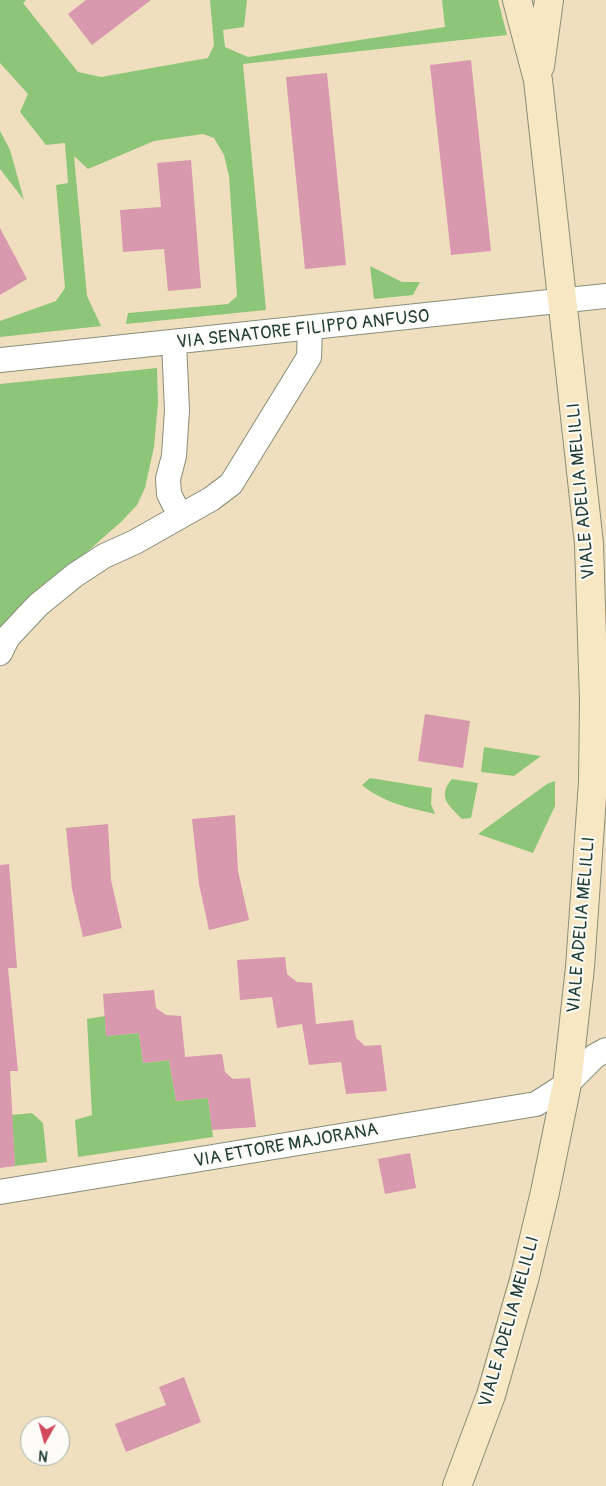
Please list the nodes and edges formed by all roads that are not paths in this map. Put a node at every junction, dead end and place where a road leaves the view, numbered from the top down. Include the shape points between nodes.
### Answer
1 (517, 0) edge
2 (549, 0) edge
3 (538, 80) junction
4 (606, 296) edge
5 (563, 302) junction
6 (310, 329) junction
7 (174, 343) junction
8 (0, 360) edge
9 (180, 516) junction
10 (0, 653) edge
11 (606, 1050) edge
12 (567, 1084) junction
13 (0, 1192) edge
14 (457, 1486) edge

1 - 3 street
2 - 3 street
3 - 5 street, VIALE ADELIA MELILLI
4 - 5 street, VIA SENATORE FILIPPO ANFUSO
5 - 6 street, VIA SENATORE FILIPPO ANFUSO
5 - 12 street, VIALE ADELIA MELILLI via 589,544 594,701 588,861
6 - 7 street, VIA SENATORE FILIPPO ANFUSO
6 - 9 street via 309,358 242,469 231,484
7 - 8 street, VIA SENATORE FILIPPO ANFUSO
7 - 9 street via 178,410 174,456 168,479 170,494
9 - 10 street via 74,575 38,605 8,637
11 - 12 street, VIA ETTORE MAJORANA via 595,1056
12 - 13 street, VIA ETTORE MAJORANA via 536,1104
12 - 14 street, VIALE ADELIA MELILLI via 524,1280 491,1395

